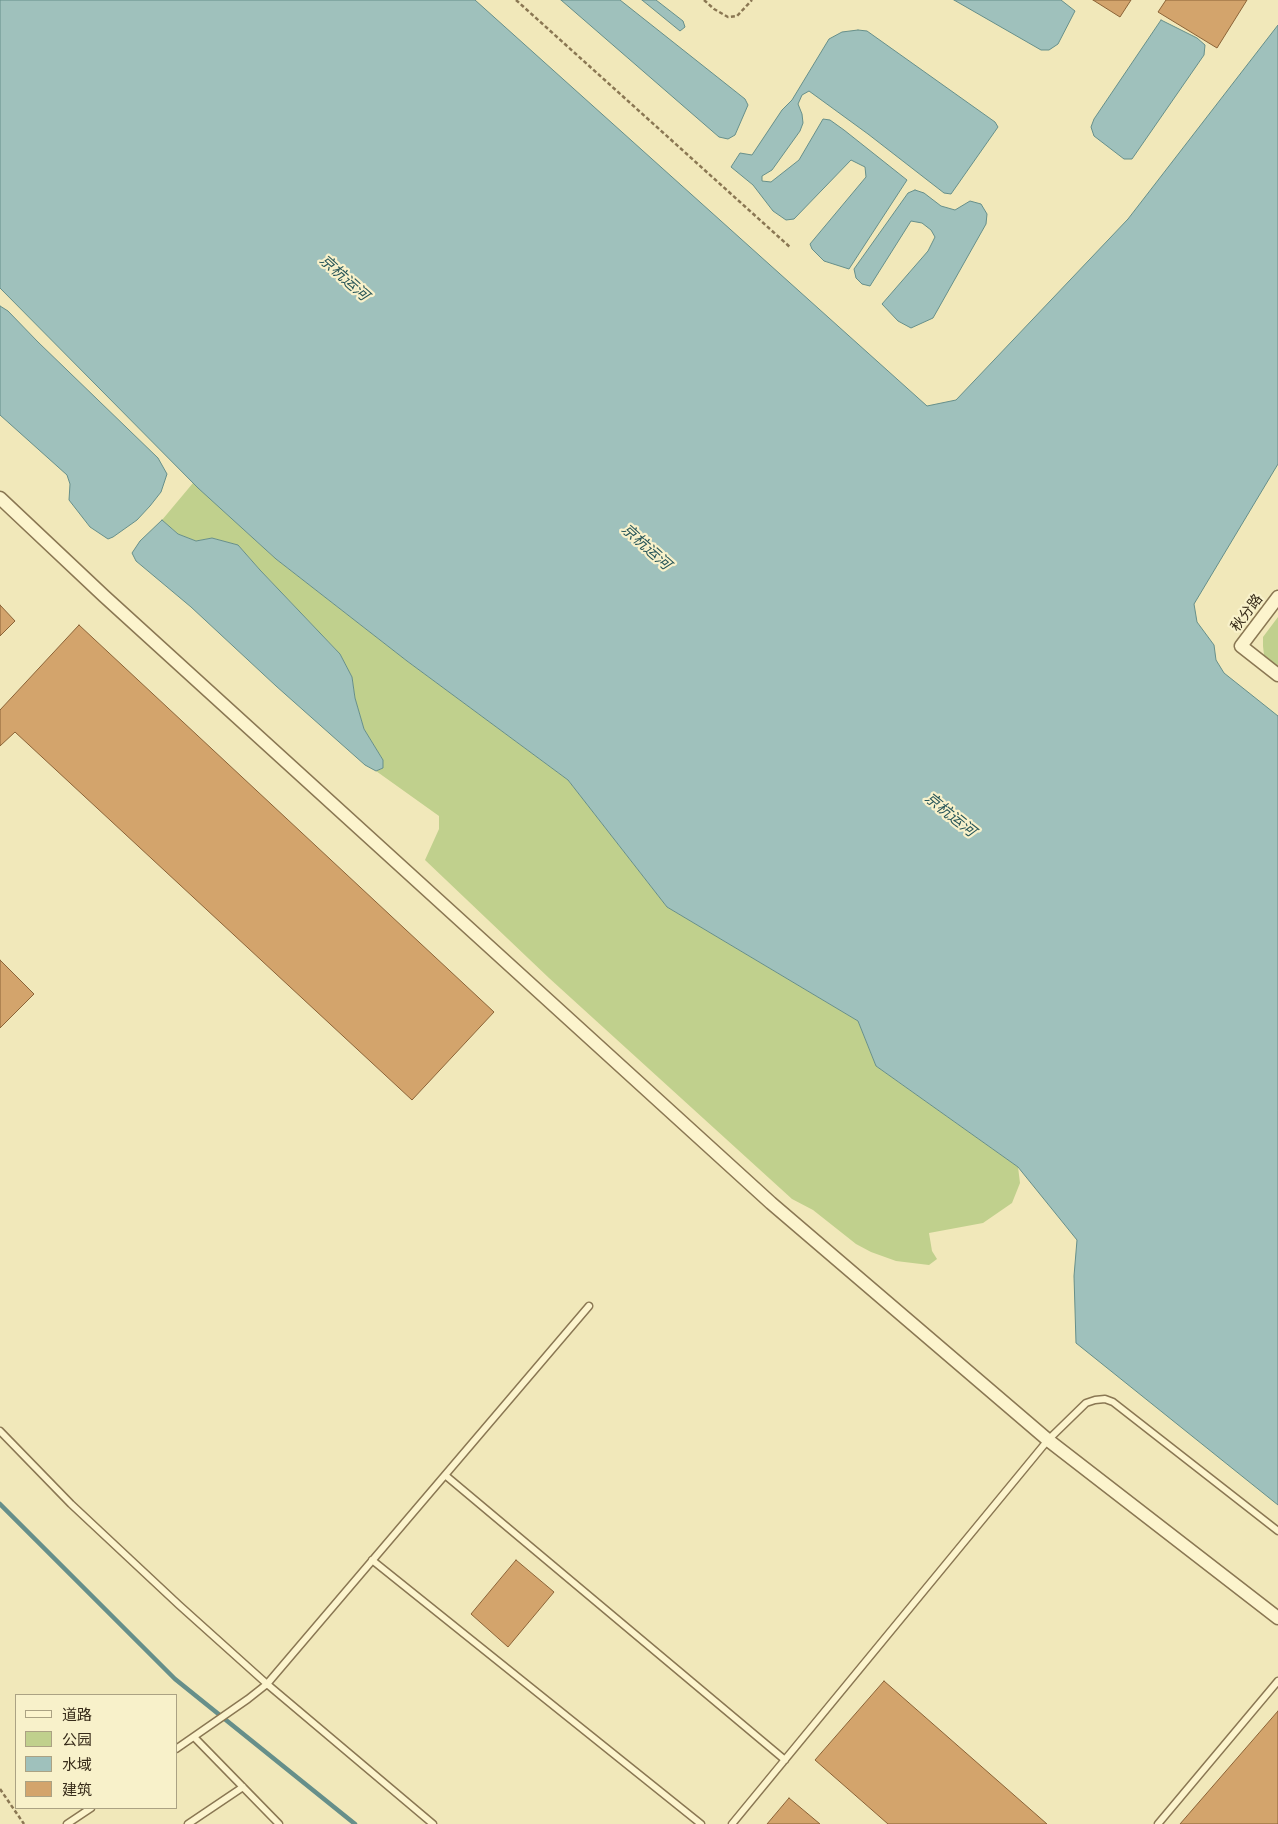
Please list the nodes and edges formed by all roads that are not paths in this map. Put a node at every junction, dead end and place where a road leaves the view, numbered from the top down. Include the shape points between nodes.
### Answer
1 (0, 498) edge
2 (1278, 597) edge
3 (1278, 676) edge
4 (589, 1306) dead end
5 (0, 1431) edge
6 (1048, 1440) junction
7 (445, 1475) junction
8 (1278, 1531) edge
9 (372, 1560) junction
10 (1278, 1618) edge
11 (1278, 1681) edge
12 (267, 1684) junction
13 (194, 1737) junction
14 (178, 1748) edge
15 (785, 1760) junction
16 (243, 1787) junction
17 (89, 1809) edge
18 (67, 1824) edge
19 (188, 1824) edge
20 (279, 1824) edge
21 (433, 1824) edge
22 (701, 1824) edge
23 (732, 1824) edge
24 (1158, 1824) edge

1 - 6 street via 771,1203
2 - 3 street, 秋分路 via 1241,646
4 - 7 lane
5 - 12 lane via 106,1536
6 - 8 lane via 1086,1403 1105,1399 1113,1402
6 - 10 street
6 - 15 lane
7 - 9 lane
7 - 15 lane
9 - 12 lane
9 - 22 lane
11 - 24 lane
12 - 13 lane
12 - 21 lane
13 - 14 lane
13 - 16 lane
15 - 23 lane
16 - 19 lane
16 - 20 lane
17 - 18 lane

